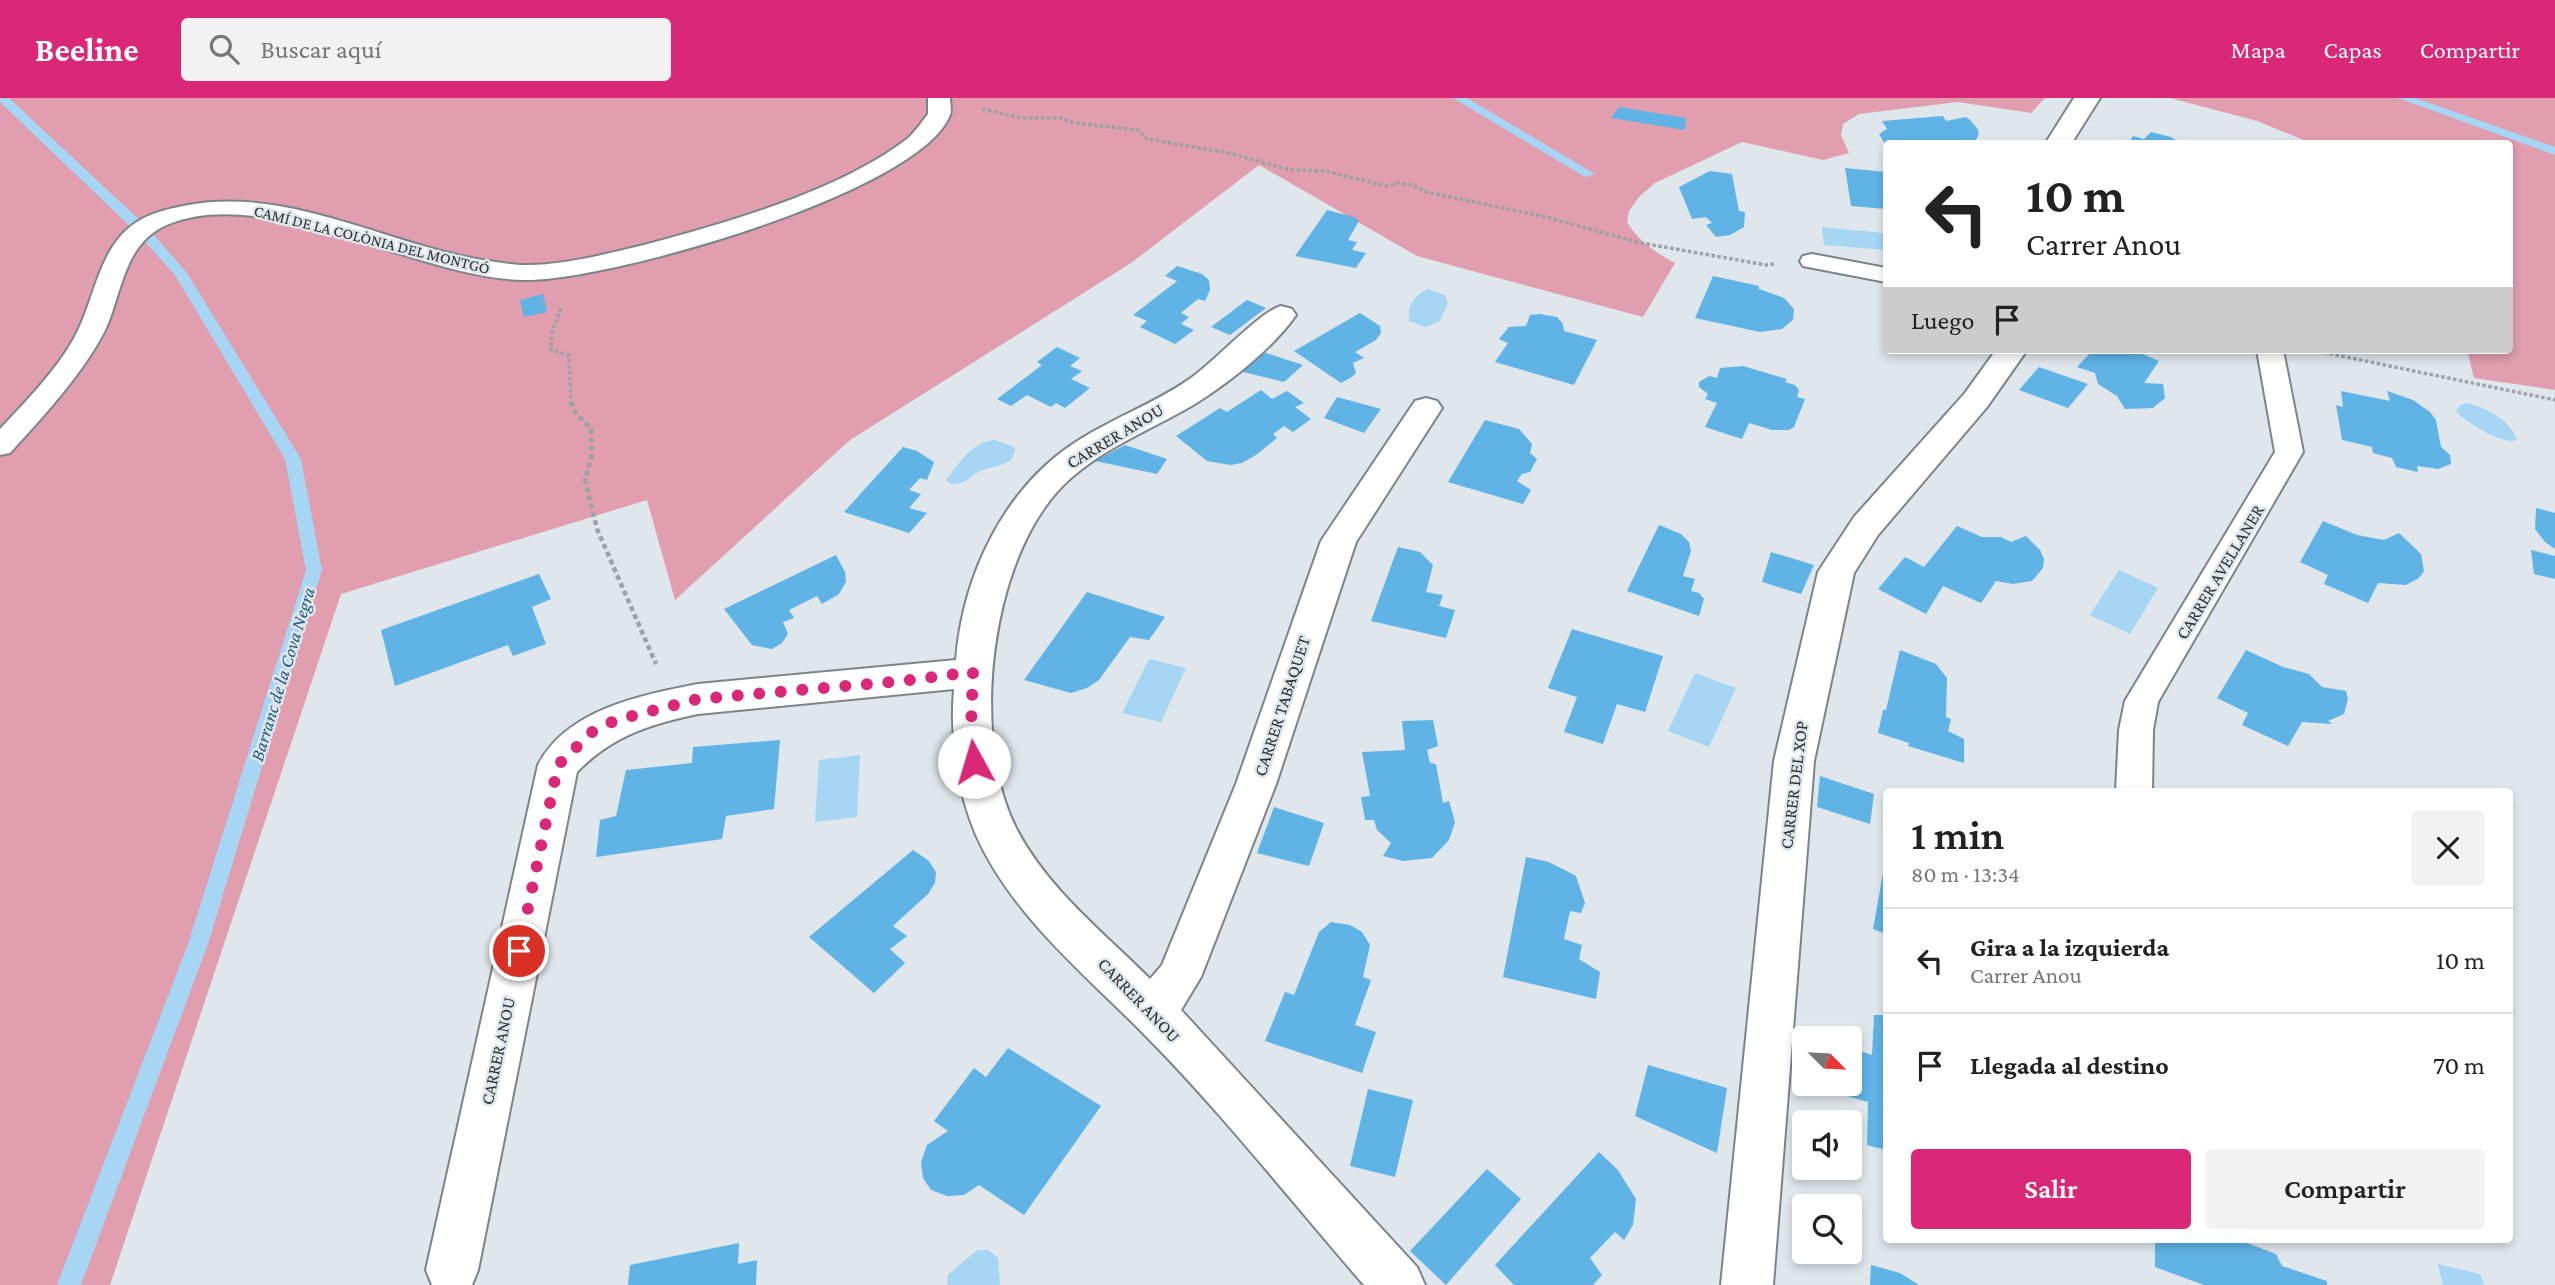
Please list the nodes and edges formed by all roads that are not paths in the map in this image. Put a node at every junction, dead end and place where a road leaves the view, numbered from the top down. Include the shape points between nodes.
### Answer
1 (939, 98) edge
2 (2088, 98) edge
3 (2061, 140) edge
4 (1812, 261) road end
5 (1883, 274) edge
6 (1281, 315) dead end
7 (2009, 354) edge
8 (2271, 354) edge
9 (1426, 408) dead end
10 (0, 446) edge
11 (973, 672) junction
12 (2134, 788) edge
13 (1153, 1012) junction
14 (452, 1270) dead end
15 (1399, 1285) edge
16 (1746, 1285) edge

1 - 10 lane, CAMÍ DE LA COLÒNIA DEL MONTGÓ via 940,114 908,148 843,185 708,234 558,272 476,267 244,207 216,207 163,218 124,245 97,320 80,350
2 - 3 street
4 - 5 lane
6 - 11 street, CARRER ANOU via 1196,388 1084,453 1043,485 1003,548 989,589
7 - 16 street, CARRER DEL XOP via 1976,400 1866,526 1836,572 1794,761
8 - 12 lane, CARRER AVELLANER via 2288,452 2269,492 2142,701
9 - 13 street, CARRER TABAQUET via 1339,541 1256,784 1179,977
11 - 13 street, CARRER ANOU via 974,762 997,833 1054,912
11 - 14 street, CARRER ANOU via 670,705 592,732 558,765
13 - 15 street, CARRER ANOU

